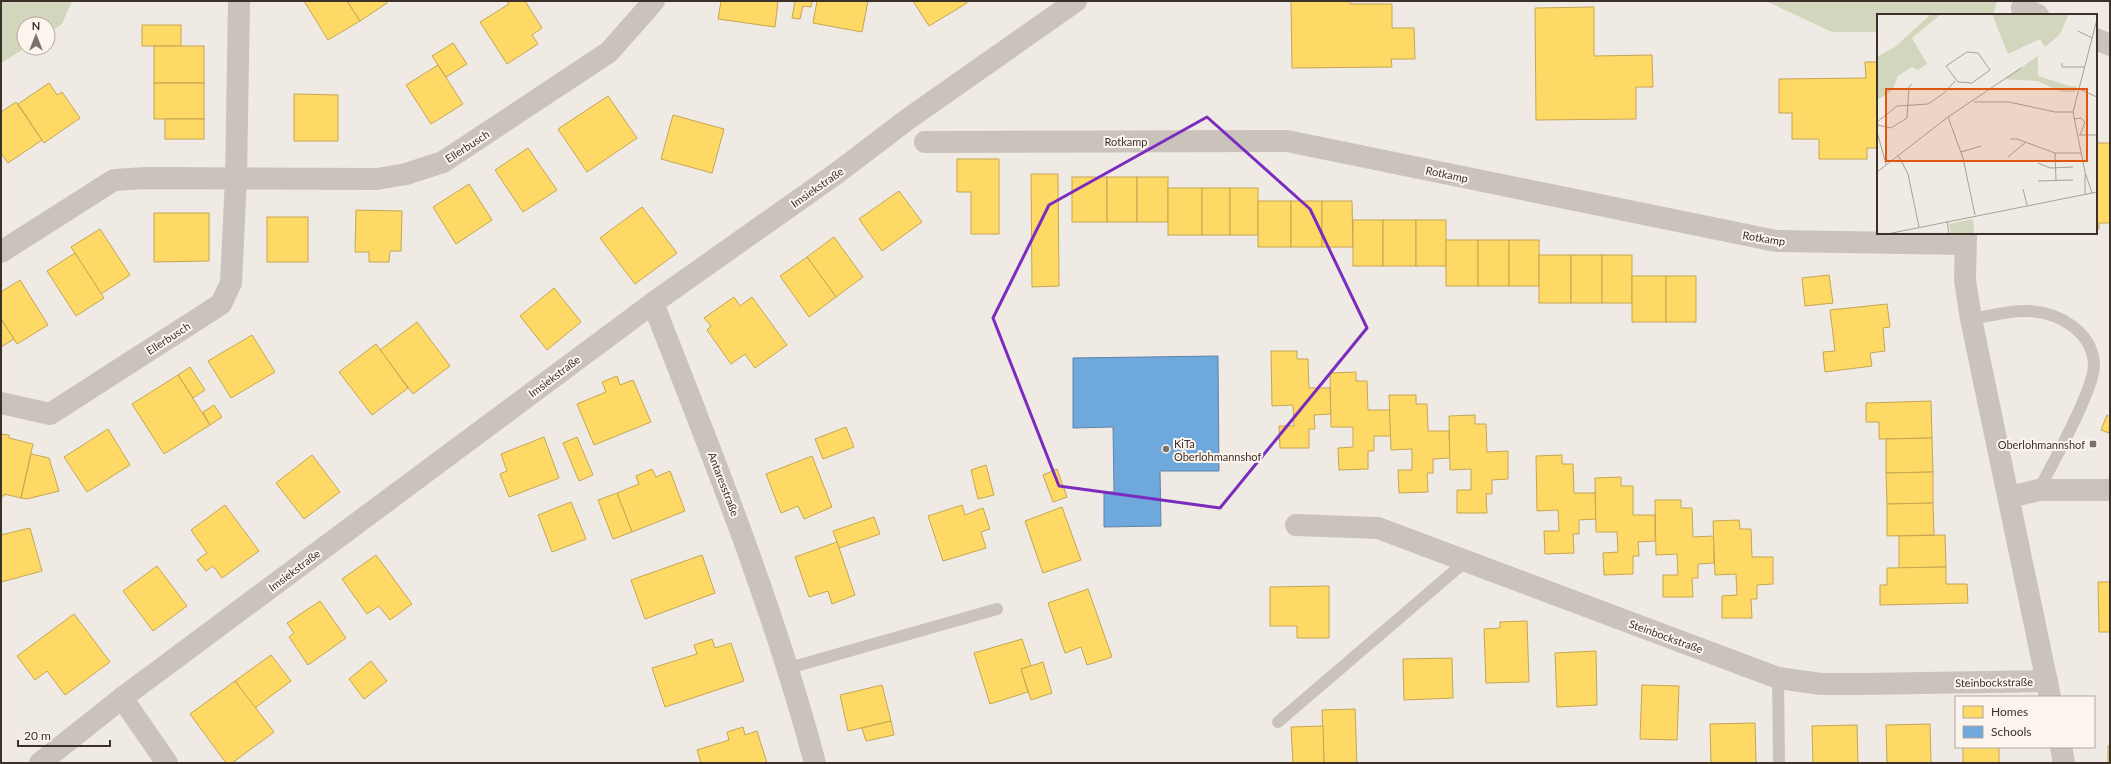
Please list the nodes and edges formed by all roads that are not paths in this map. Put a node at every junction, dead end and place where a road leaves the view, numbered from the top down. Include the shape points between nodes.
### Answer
1 (239, 1) edge
2 (654, 1) edge
3 (1076, 1) edge
4 (2097, 39) edge
5 (2110, 45) edge
6 (925, 142) dead end
7 (236, 179) junction
8 (1966, 238) edge
9 (1, 252) edge
10 (653, 303) junction
11 (1971, 319) junction
12 (1, 403) edge
13 (2039, 490) junction
14 (2110, 490) edge
15 (2009, 497) junction
16 (1296, 525) dead end
17 (1466, 561) junction
18 (997, 609) dead end
19 (789, 668) junction
20 (1778, 678) junction
21 (2048, 689) edge
22 (122, 698) junction
23 (1278, 722) dead end
24 (2061, 748) edge
25 (40, 763) edge
26 (166, 763) edge
27 (815, 763) edge
28 (1780, 763) edge
29 (2064, 763) edge

1 - 7 street, Ellerbusch
2 - 7 street, Ellerbusch via 609,52 443,162 406,174 377,179
3 - 10 street, Imsiekstraße
4 - 5 street
6 - 8 street, Rotkamp via 1287,141 1776,242
7 - 9 street, Ellerbusch via 114,180
7 - 12 street, Ellerbusch via 231,283 221,304 50,414
8 - 11 street via 1965,280
10 - 19 street, Antaresstraße via 731,503
10 - 22 street, Imsiekstraße
11 - 13 lane via 2015,312 2044,313 2070,324 2087,341 2091,350 2094,366 2086,394
11 - 15 street
13 - 14 street
13 - 15 street
15 - 21 street
16 - 17 street, Steinbockstraße via 1378,528
17 - 20 street, Steinbockstraße
17 - 23 lane
18 - 19 lane
19 - 27 street, Antaresstraße
20 - 21 street, Steinbockstraße via 1821,684
20 - 28 lane
22 - 25 street, Imsiekstraße
22 - 26 street
24 - 29 street

